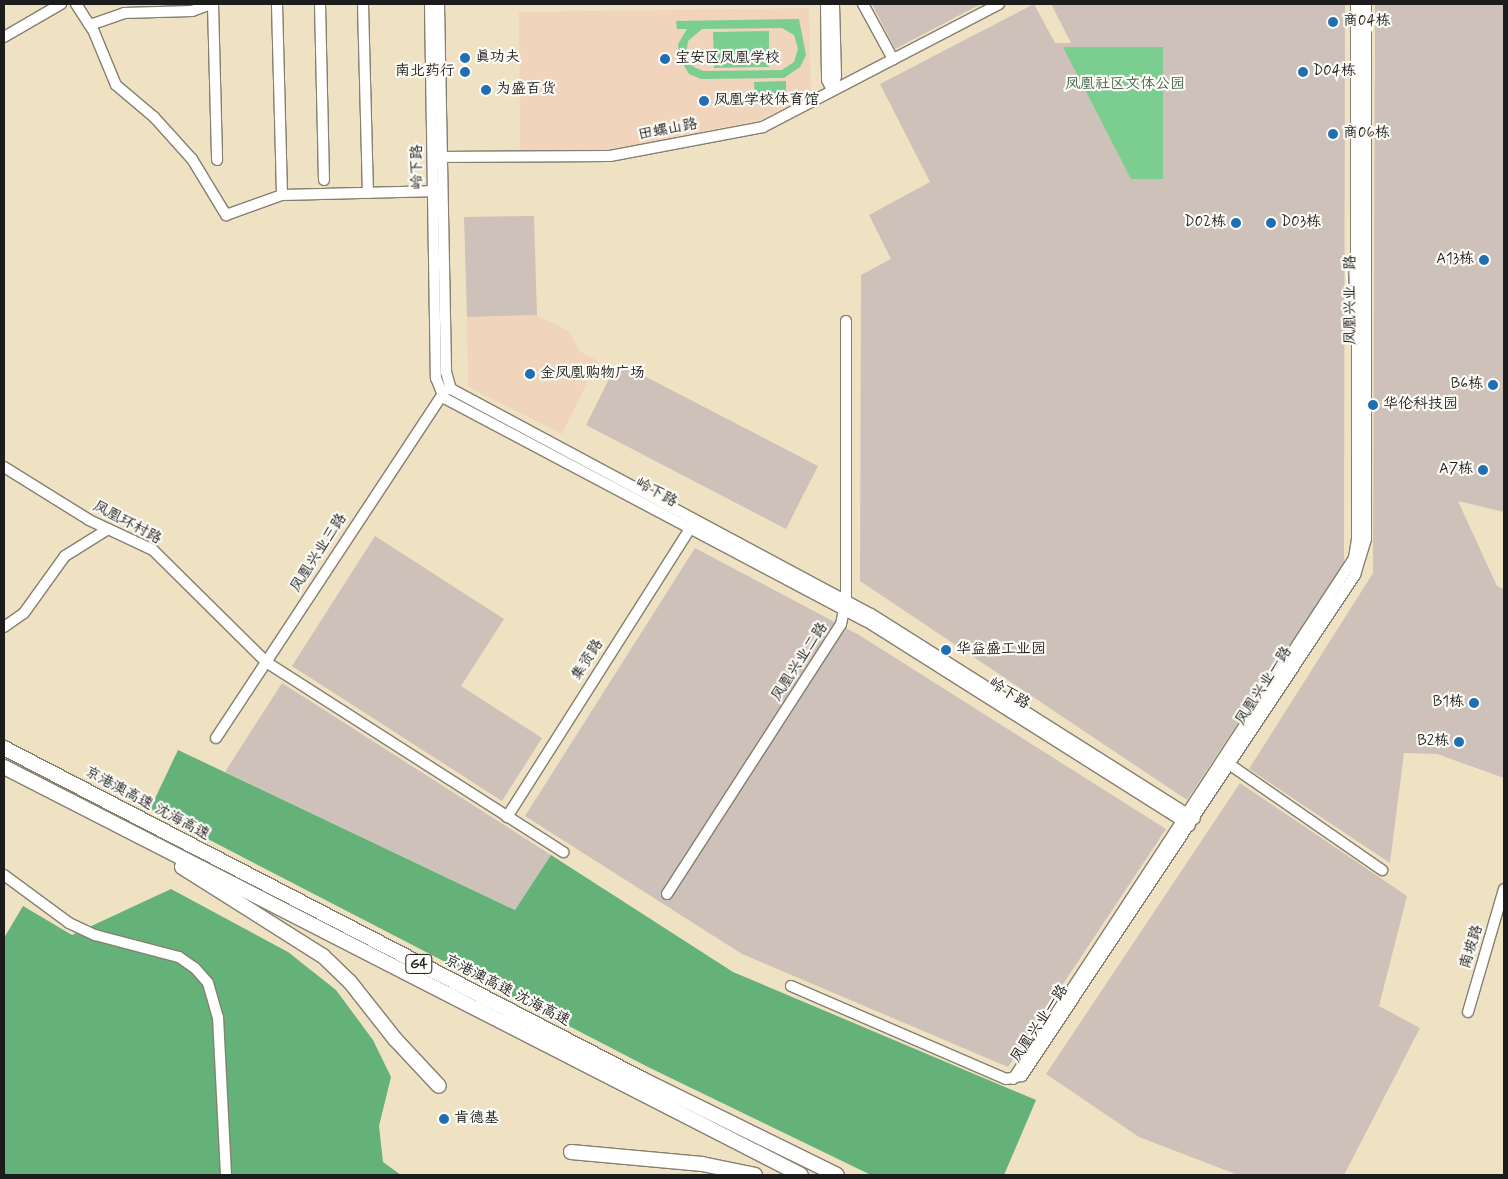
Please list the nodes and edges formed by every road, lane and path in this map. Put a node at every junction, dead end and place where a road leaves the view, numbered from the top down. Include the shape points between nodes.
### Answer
1 (61, 4) edge
2 (76, 4) edge
3 (212, 4) edge
4 (277, 4) edge
5 (320, 4) edge
6 (363, 4) edge
7 (430, 4) edge
8 (439, 4) edge
9 (826, 4) edge
10 (834, 4) edge
11 (863, 4) edge
12 (999, 4) edge
13 (1356, 4) edge
14 (1366, 4) edge
15 (90, 25) junction
16 (4, 37) edge
17 (892, 58) junction
18 (832, 90) junction
19 (437, 157) junction
20 (217, 160) dead end
21 (324, 180) dead end
22 (438, 191) junction
23 (368, 193) junction
24 (282, 195) junction
25 (846, 321) dead end
26 (449, 386) junction
27 (442, 395) junction
28 (4, 467) edge
29 (693, 524) junction
30 (108, 529) junction
31 (845, 605) junction
32 (4, 627) edge
33 (266, 662) junction
34 (216, 738) dead end
35 (4, 748) edge
36 (1227, 762) junction
37 (4, 767) edge
38 (507, 817) junction
39 (1189, 820) junction
40 (147, 841) junction
41 (563, 852) dead end
42 (1382, 870) dead end
43 (4, 874) edge
44 (1504, 889) edge
45 (666, 894) dead end
46 (791, 986) dead end
47 (1468, 1012) dead end
48 (439, 1086) dead end
49 (571, 1152) dead end
50 (226, 1175) edge
51 (755, 1175) edge
52 (800, 1175) edge
53 (837, 1175) edge

1 - 16 street
2 - 15 street
3 - 15 street via 192,11 124,13
3 - 20 street
4 - 24 street
5 - 21 street
6 - 23 street
7 - 19 street, 岭下路
8 - 19 street, 岭下路
9 - 18 street via 827,80
10 - 18 street via 836,76
11 - 17 street
12 - 17 street, 田螺山路
13 - 36 street, 凤凰兴业一路 via 1355,553 1348,570
14 - 36 street, 凤凰兴业一路 via 1365,550 1355,575
15 - 24 street via 116,85 154,117 192,159 226,215
17 - 18 street, 田螺山路
18 - 19 street, 田螺山路 via 763,126 610,156
19 - 22 street, 岭下路
22 - 23 street
22 - 26 street, 岭下路
22 - 27 street, 岭下路 via 436,378
23 - 24 street
25 - 31 street, 凤凰兴业二路
26 - 27 street, 凤凰兴业三路
26 - 29 street, 岭下路 via 459,395
27 - 29 street, 岭下路
27 - 33 street, 凤凰兴业三路
28 - 30 street, 凤凰环村路
29 - 31 street, 岭下路
29 - 38 street, 集资路
30 - 32 street via 65,556 24,613
30 - 33 street, 凤凰环村路 via 153,550
31 - 39 street, 岭下路
31 - 45 street, 凤凰兴业二路 via 838,631
33 - 34 street, 凤凰兴业三路
33 - 38 street, 凤凰环村路
35 - 53 highway, 京港澳高速 沈海高速 / G4 via 642,1080
36 - 39 street, 凤凰兴业一路
36 - 42 street
37 - 40 highway, G4
38 - 41 street, 凤凰环村路
39 - 46 street, 凤凰兴业一路 via 1022,1076 1006,1080
40 - 48 highway via 206,886 322,956 350,982 395,1039
40 - 52 highway, G4
43 - 50 street via 69,923 95,935 179,957 208,982 218,1017
44 - 47 street, 南坡路
49 - 51 highway via 702,1164

